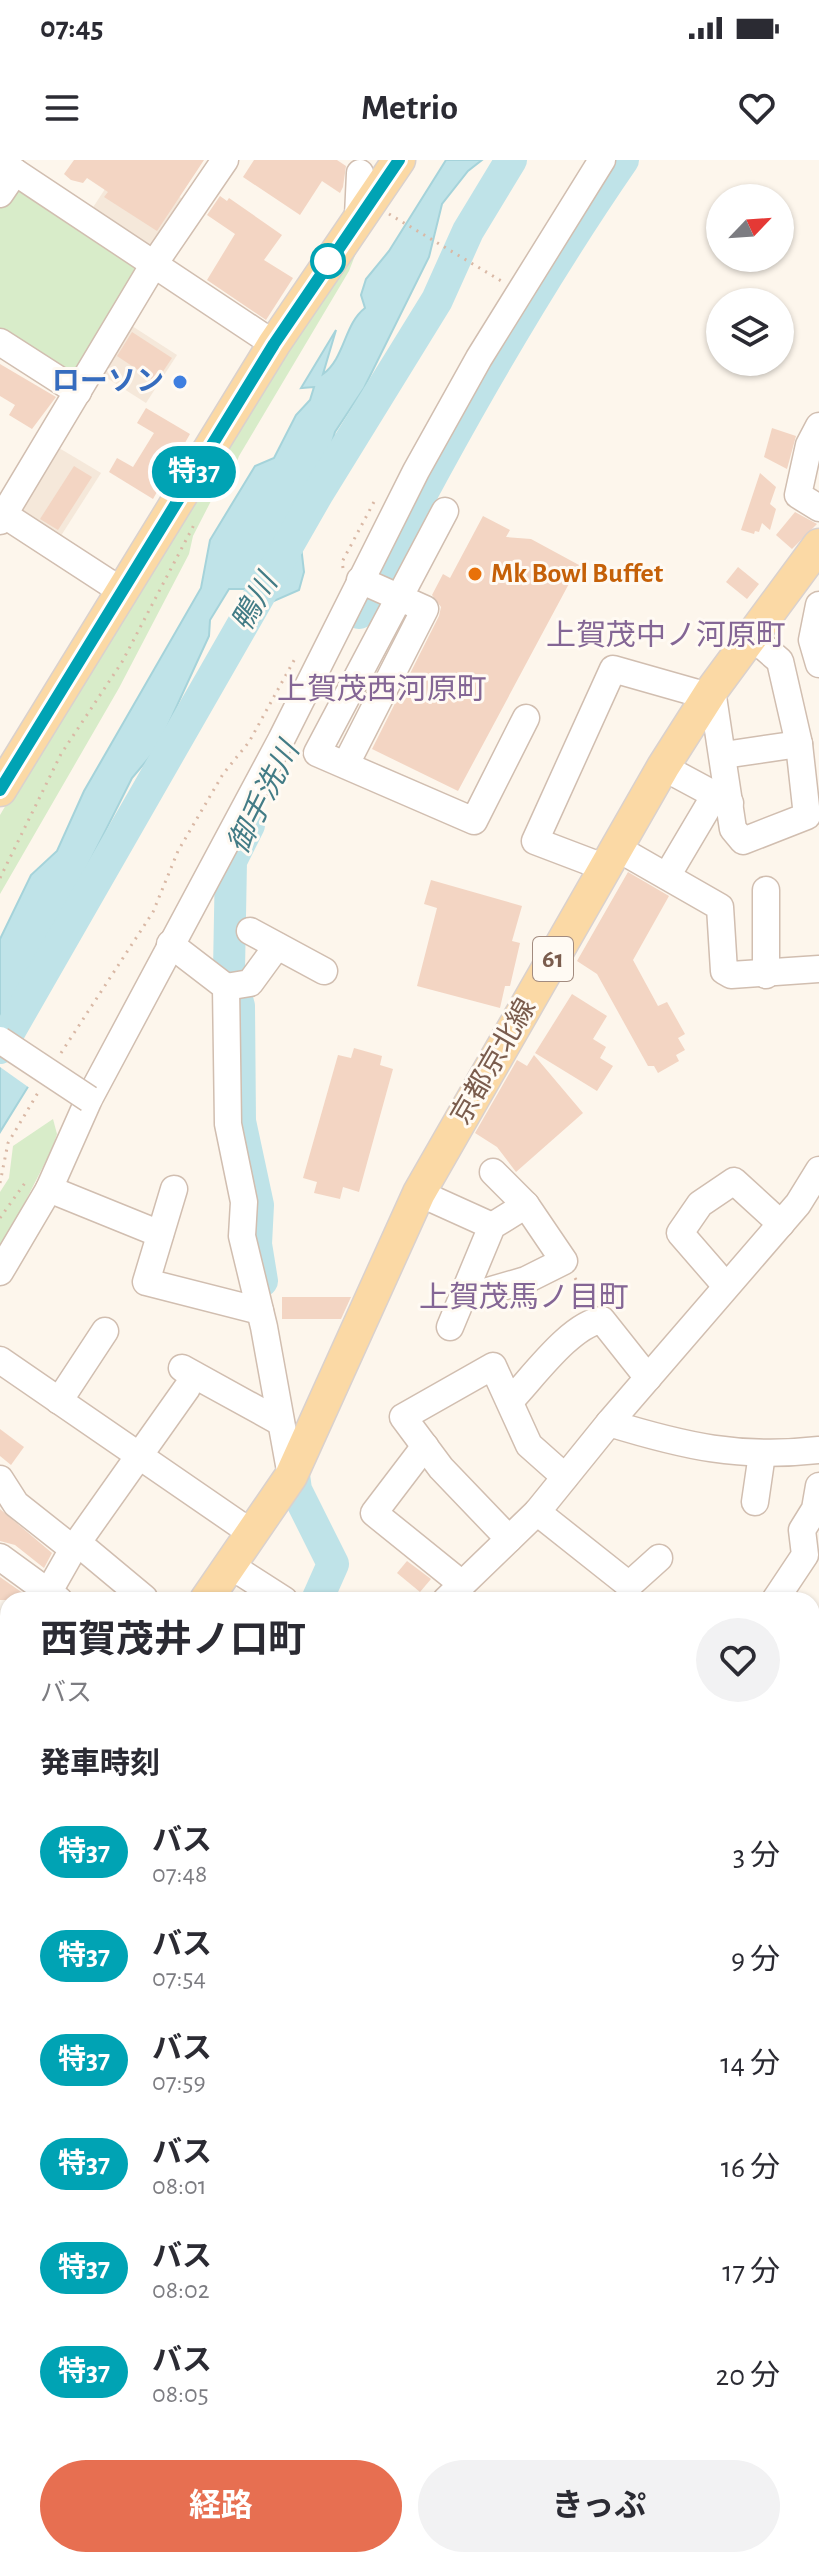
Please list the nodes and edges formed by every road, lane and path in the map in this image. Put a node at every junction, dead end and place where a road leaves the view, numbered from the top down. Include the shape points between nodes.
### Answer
1 (225, 160) edge
2 (602, 160) edge
3 (7, 167) edge
4 (374, 184) edge
5 (0, 194) edge
6 (154, 264) junction
7 (520, 292) junction
8 (0, 342) edge
9 (274, 344) junction
10 (78, 392) junction
11 (819, 426) edge
12 (379, 494) dead end
13 (819, 508) edge
14 (445, 511) dead end
15 (200, 512) dead end
16 (1, 516) edge
17 (819, 545) edge
18 (352, 576) junction
19 (120, 590) junction
20 (392, 593) junction
21 (819, 605) edge
22 (751, 636) junction
23 (300, 651) dead end
24 (819, 664) edge
25 (710, 693) junction
26 (526, 718) dead end
27 (799, 744) junction
28 (300, 747) junction
29 (724, 755) junction
30 (346, 764) junction
31 (663, 767) junction
32 (0, 790) edge
33 (722, 799) junction
34 (611, 858) junction
35 (667, 876) junction
36 (0, 878) edge
37 (766, 890) dead end
38 (250, 931) dead end
39 (170, 944) junction
40 (277, 946) junction
41 (819, 969) edge
42 (324, 971) dead end
43 (766, 975) junction
44 (238, 985) junction
45 (0, 1040) edge
46 (60, 1055) dead end
47 (45, 1080) dead end
48 (89, 1099) junction
49 (819, 1170) edge
50 (493, 1172) dead end
51 (0, 1183) edge
52 (49, 1189) junction
53 (174, 1189) dead end
54 (419, 1193) junction
55 (526, 1205) junction
56 (781, 1224) junction
57 (492, 1226) junction
58 (160, 1234) junction
59 (564, 1261) junction
60 (0, 1272) edge
61 (726, 1286) junction
62 (464, 1298) junction
63 (260, 1311) junction
64 (602, 1320) junction
65 (450, 1327) dead end
66 (105, 1331) dead end
67 (0, 1360) edge
68 (648, 1378) junction
69 (511, 1400) junction
70 (59, 1401) junction
71 (280, 1422) junction
72 (609, 1423) junction
73 (425, 1446) junction
74 (819, 1450) edge
75 (762, 1454) junction
76 (140, 1458) junction
77 (291, 1476) junction
78 (565, 1477) junction
79 (0, 1479) edge
80 (819, 1486) edge
81 (755, 1502) dead end
82 (537, 1512) junction
83 (253, 1534) junction
84 (509, 1539) junction
85 (75, 1546) junction
86 (0, 1557) edge
87 (659, 1558) dead end
88 (231, 1566) junction
89 (44, 1592) edge
90 (52, 1592) edge
91 (136, 1592) edge
92 (212, 1592) edge
93 (272, 1592) edge
94 (454, 1592) edge
95 (780, 1592) edge

1 - 6 street
2 - 7 street
3 - 5 street
3 - 6 street
4 - 7 path
4 - 9 main road
6 - 9 street
6 - 10 street
7 - 18 street via 427,474
8 - 10 street
9 - 19 main road
10 - 16 street
11 - 13 street via 809,445 798,495
12 - 18 path via 342,562
14 - 20 street
15 - 36 path via 122,662 61,754
16 - 19 street
17 - 22 main road, 京都京北線 / 61
18 - 20 street
18 - 28 street
19 - 32 main road
20 - 28 street
20 - 30 street via 425,609
21 - 24 street via 812,640
22 - 25 main road, 京都京北線 / 61
22 - 27 street via 780,661
23 - 46 path via 178,851 153,912
25 - 29 street
25 - 31 main road, 京都京北線 / 61
25 - 34 street via 613,669 535,841
26 - 30 street via 474,821
27 - 29 street
27 - 33 street via 807,816 743,841
28 - 30 street
28 - 39 street
29 - 33 street
31 - 33 street
31 - 34 main road, 京都京北線 / 61
33 - 35 street
34 - 35 street
34 - 54 main road, 京都京北線 / 61
35 - 43 street via 720,907 724,971
37 - 43 street
38 - 40 street
39 - 44 street
39 - 48 street
40 - 42 street
40 - 44 street
41 - 43 street
44 - 63 street via 228,1124 244,1202 242,1236
45 - 48 street, bridge
47 - 51 path via 8,1143
48 - 52 street
49 - 56 street
50 - 55 street
52 - 58 street
52 - 60 street
53 - 58 street
54 - 57 street
54 - 77 main road, 京都京北線 / 61
55 - 57 street
55 - 59 street
56 - 61 street
56 - 61 street via 734,1181 700,1204 680,1233
57 - 62 street
58 - 63 street via 146,1282
59 - 62 street via 526,1280
59 - 64 path
61 - 68 street
62 - 65 street
63 - 71 street
64 - 68 street
64 - 69 street via 574,1333
66 - 70 street
67 - 70 street
68 - 72 street
69 - 73 street via 493,1366 403,1417
69 - 78 street via 529,1445
70 - 76 street
71 - 76 street via 184,1378
71 - 77 street
72 - 75 street via 689,1447
72 - 78 street
73 - 84 street
73 - 94 street via 374,1513
74 - 75 street
75 - 81 street
76 - 83 street
76 - 85 street
77 - 83 main road, 京都京北線 / 61
78 - 82 street
79 - 85 street via 16,1504
80 - 95 street via 815,1509 802,1530 805,1555
82 - 84 street
82 - 87 street via 629,1585
83 - 88 main road, 京都京北線 / 61
84 - 94 street
85 - 90 street
85 - 91 street
86 - 89 street
88 - 92 main road, 京都京北線 / 61
88 - 93 street

